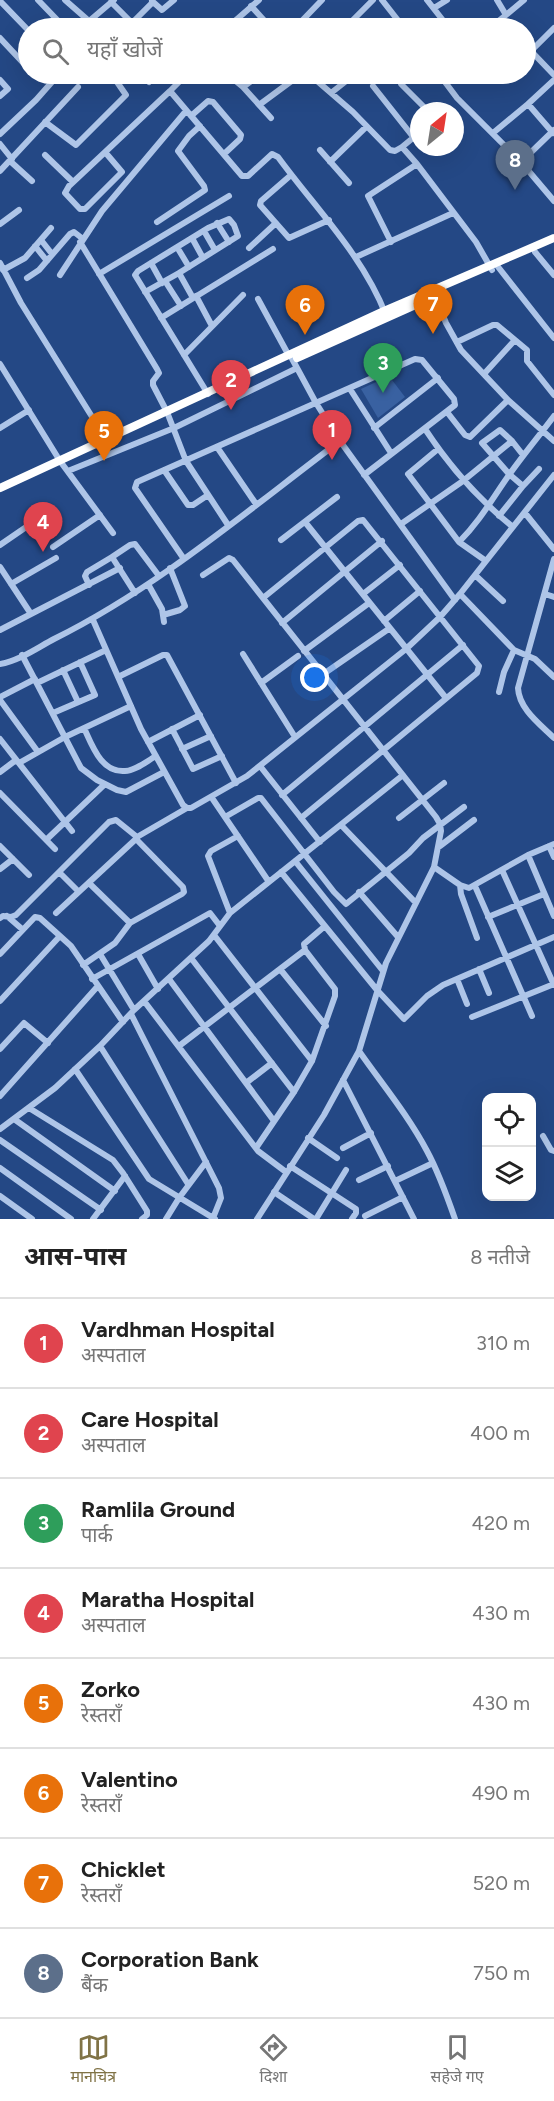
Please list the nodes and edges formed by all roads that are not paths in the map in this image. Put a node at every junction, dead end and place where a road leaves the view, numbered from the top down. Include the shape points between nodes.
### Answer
1 (38, 0) edge
2 (65, 0) edge
3 (174, 0) edge
4 (259, 0) edge
5 (322, 0) edge
6 (373, 0) edge
7 (382, 0) edge
8 (427, 0) edge
9 (447, 0) edge
10 (497, 0) edge
11 (524, 0) edge
12 (0, 1) edge
13 (112, 1) edge
14 (152, 1) edge
15 (251, 6) junction
16 (434, 8) junction
17 (506, 15) junction
18 (55, 18) edge
19 (86, 18) edge
20 (92, 18) edge
21 (124, 18) edge
22 (138, 18) edge
23 (238, 18) edge
24 (262, 18) edge
25 (305, 18) edge
26 (356, 18) edge
27 (396, 18) edge
28 (442, 18) edge
29 (504, 18) edge
30 (18, 20) edge
31 (554, 28) edge
32 (0, 38) edge
33 (536, 46) edge
34 (18, 57) edge
35 (536, 59) edge
36 (552, 70) edge
37 (0, 80) edge
38 (554, 80) edge
39 (50, 84) edge
40 (118, 84) edge
41 (176, 84) edge
42 (239, 84) edge
43 (247, 84) edge
44 (287, 84) edge
45 (321, 84) edge
46 (342, 84) edge
47 (400, 84) edge
48 (446, 84) edge
49 (373, 86) dead end
50 (78, 87) dead end
51 (243, 87) junction
52 (170, 91) junction
53 (331, 93) junction
54 (0, 96) edge
55 (419, 102) edge
56 (528, 104) junction
57 (259, 105) junction
58 (186, 111) junction
59 (191, 116) junction
60 (271, 118) dead end
61 (45, 122) junction
62 (200, 126) junction
63 (366, 127) junction
64 (410, 128) edge
65 (553, 132) edge
66 (493, 133) junction
67 (0, 134) edge
68 (410, 140) edge
69 (0, 144) edge
70 (402, 147) junction
71 (320, 150) dead end
72 (105, 152) junction
73 (224, 154) junction
74 (45, 155) dead end
75 (11, 160) junction
76 (330, 162) junction
77 (520, 162) junction
78 (417, 164) junction
79 (0, 171) edge
80 (291, 175) junction
81 (32, 181) dead end
82 (74, 182) junction
83 (349, 183) dead end
84 (229, 196) dead end
85 (554, 201) edge
86 (19, 210) dead end
87 (453, 213) junction
88 (329, 220) junction
89 (157, 222) dead end
90 (218, 223) junction
91 (276, 223) junction
92 (0, 224) edge
93 (51, 228) dead end
94 (204, 231) junction
95 (192, 238) junction
96 (554, 238) edge
97 (41, 240) junction
98 (82, 241) junction
99 (229, 242) junction
100 (391, 242) junction
101 (554, 243) edge
102 (35, 246) junction
103 (177, 247) junction
104 (249, 248) dead end
105 (273, 249) dead end
106 (215, 250) junction
107 (535, 252) junction
108 (52, 254) junction
109 (356, 257) junction
110 (203, 258) junction
111 (47, 261) junction
112 (151, 263) junction
113 (2, 267) edge
114 (189, 267) junction
115 (494, 267) junction
116 (179, 273) junction
117 (99, 274) junction
118 (60, 275) dead end
119 (554, 275) edge
120 (27, 278) dead end
121 (164, 282) junction
122 (146, 292) junction
123 (243, 295) dead end
124 (435, 296) junction
125 (195, 297) junction
126 (258, 299) dead end
127 (181, 306) junction
128 (386, 315) junction
129 (161, 318) junction
130 (212, 326) junction
131 (554, 338) edge
132 (514, 341) junction
133 (457, 342) junction
134 (184, 355) junction
135 (292, 360) junction
136 (0, 364) edge
137 (484, 374) junction
138 (438, 378) junction
139 (350, 389) junction
140 (208, 394) junction
141 (554, 395) edge
142 (508, 400) junction
143 (316, 403) junction
144 (29, 410) junction
145 (447, 412) junction
146 (168, 414) junction
147 (554, 416) edge
148 (0, 428) edge
149 (174, 428) junction
150 (374, 428) junction
151 (425, 429) junction
152 (542, 432) junction
153 (340, 441) junction
154 (512, 441) junction
155 (554, 441) edge
156 (108, 442) junction
157 (218, 447) junction
158 (438, 449) junction
159 (391, 453) junction
160 (523, 454) junction
161 (493, 457) junction
162 (186, 461) junction
163 (64, 466) junction
164 (539, 469) dead end
165 (164, 470) junction
166 (509, 474) junction
167 (364, 475) junction
168 (554, 475) edge
169 (463, 481) junction
170 (523, 486) junction
171 (0, 488) edge
172 (0, 493) edge
173 (208, 495) junction
174 (337, 497) dead end
175 (256, 504) junction
176 (431, 504) junction
177 (487, 507) junction
178 (48, 512) dead end
179 (525, 513) junction
180 (100, 516) junction
181 (499, 516) junction
182 (305, 522) junction
183 (401, 524) junction
184 (228, 525) junction
185 (513, 527) junction
186 (113, 533) dead end
187 (281, 540) dead end
188 (382, 541) junction
189 (459, 542) junction
190 (0, 544) edge
191 (53, 547) dead end
192 (325, 547) junction
193 (554, 549) edge
194 (112, 557) junction
195 (56, 558) dead end
196 (184, 559) junction
197 (486, 561) junction
198 (554, 564) edge
199 (400, 565) junction
200 (0, 567) edge
201 (120, 568) junction
202 (170, 568) junction
203 (345, 572) junction
204 (203, 575) dead end
205 (475, 575) junction
206 (159, 576) junction
207 (11, 584) junction
208 (148, 584) junction
209 (89, 585) junction
210 (420, 591) junction
211 (135, 593) junction
212 (363, 594) junction
213 (545, 594) junction
214 (458, 597) junction
215 (554, 597) edge
216 (263, 598) junction
217 (503, 601) dead end
218 (369, 603) junction
219 (31, 614) junction
220 (440, 617) junction
221 (93, 620) junction
222 (384, 621) junction
223 (282, 623) junction
224 (390, 628) junction
225 (0, 630) edge
226 (463, 645) junction
227 (406, 649) junction
228 (106, 650) junction
229 (514, 650) junction
230 (304, 651) junction
231 (243, 654) dead end
232 (22, 655) junction
233 (528, 655) junction
234 (298, 657) dead end
235 (80, 662) junction
236 (0, 663) edge
237 (554, 666) edge
238 (63, 670) junction
239 (426, 673) junction
240 (322, 675) junction
241 (551, 675) edge
242 (118, 676) junction
243 (36, 681) junction
244 (261, 682) junction
245 (500, 692) dead end
246 (0, 698) edge
247 (446, 698) junction
248 (343, 699) junction
249 (78, 702) junction
250 (131, 706) junction
251 (53, 713) junction
252 (200, 715) junction
253 (365, 727) junction
254 (84, 728) junction
255 (172, 729) junction
256 (211, 736) junction
257 (65, 737) junction
258 (295, 737) junction
259 (554, 738) edge
260 (0, 739) edge
261 (148, 742) junction
262 (182, 749) junction
263 (383, 751) junction
264 (38, 752) junction
265 (156, 756) junction
266 (222, 756) junction
267 (18, 762) junction
268 (260, 766) junction
269 (0, 772) edge
270 (164, 772) junction
271 (403, 775) junction
272 (236, 783) junction
273 (444, 783) dead end
274 (105, 784) junction
275 (0, 793) edge
276 (282, 795) junction
277 (212, 798) junction
278 (423, 800) junction
279 (464, 807) dead end
280 (187, 808) junction
281 (225, 817) junction
282 (301, 818) junction
283 (399, 818) dead end
284 (474, 820) dead end
285 (65, 822) junction
286 (440, 824) junction
287 (341, 825) junction
288 (72, 831) dead end
289 (238, 836) junction
290 (136, 838) junction
291 (46, 840) junction
292 (320, 842) junction
293 (551, 845) edge
294 (0, 846) edge
295 (439, 846) junction
296 (55, 849) dead end
297 (304, 854) junction
298 (528, 855) junction
299 (554, 857) edge
300 (13, 858) junction
301 (295, 861) junction
302 (434, 867) junction
303 (0, 869) edge
304 (385, 870) junction
305 (502, 870) junction
306 (58, 872) junction
307 (281, 872) junction
308 (29, 875) dead end
309 (269, 882) junction
310 (89, 883) junction
311 (460, 885) junction
312 (475, 886) junction
313 (79, 892) junction
314 (359, 892) junction
315 (544, 894) junction
316 (416, 903) junction
317 (518, 906) junction
318 (56, 913) dead end
319 (230, 913) junction
320 (554, 916) edge
321 (3, 917) edge
322 (488, 917) junction
323 (130, 923) junction
324 (220, 926) junction
325 (325, 926) junction
326 (22, 929) junction
327 (214, 935) junction
328 (60, 936) junction
329 (398, 937) junction
330 (554, 937) edge
331 (477, 938) dead end
332 (536, 945) junction
333 (305, 950) junction
334 (0, 954) edge
335 (100, 954) junction
336 (138, 954) junction
337 (192, 958) junction
338 (506, 958) junction
339 (83, 966) junction
340 (280, 969) junction
341 (479, 969) junction
342 (109, 970) junction
343 (383, 971) junction
344 (92, 979) junction
345 (169, 979) junction
346 (457, 979) junction
347 (554, 984) edge
348 (97, 987) junction
349 (158, 988) junction
350 (255, 988) junction
351 (376, 990) junction
352 (489, 993) dead end
353 (524, 996) junction
354 (0, 1001) edge
355 (144, 1001) junction
356 (467, 1004) dead end
357 (230, 1008) junction
358 (132, 1012) junction
359 (532, 1016) dead end
360 (472, 1017) dead end
361 (123, 1022) junction
362 (326, 1026) junction
363 (204, 1028) junction
364 (48, 1043) junction
365 (100, 1046) junction
366 (179, 1046) junction
367 (0, 1049) edge
368 (359, 1051) junction
369 (312, 1061) junction
370 (272, 1063) junction
371 (75, 1069) junction
372 (343, 1080) junction
373 (246, 1083) junction
374 (294, 1092) junction
375 (0, 1096) edge
376 (29, 1108) junction
377 (14, 1119) junction
378 (274, 1121) junction
379 (0, 1130) edge
380 (371, 1133) junction
381 (543, 1136) dead end
382 (308, 1138) junction
383 (0, 1140) edge
384 (256, 1148) junction
385 (343, 1148) dead end
386 (554, 1151) edge
387 (337, 1158) dead end
388 (206, 1162) junction
389 (433, 1163) junction
390 (387, 1166) junction
391 (0, 1168) edge
392 (288, 1169) junction
393 (346, 1170) dead end
394 (125, 1176) junction
395 (359, 1180) dead end
396 (395, 1181) junction
397 (188, 1184) junction
398 (115, 1191) junction
399 (274, 1192) junction
400 (332, 1194) junction
401 (0, 1196) edge
402 (403, 1197) junction
403 (179, 1198) junction
404 (101, 1210) junction
405 (374, 1211) junction
406 (365, 1216) dead end
407 (32, 1219) edge
408 (71, 1219) edge
409 (93, 1219) edge
410 (142, 1219) edge
411 (166, 1219) edge
412 (214, 1219) edge
413 (257, 1219) edge
414 (315, 1219) edge
415 (352, 1219) edge
416 (378, 1219) edge
417 (414, 1219) edge
418 (455, 1219) edge

1 - 18 street
2 - 19 street
3 - 14 street via 162,10
4 - 15 street
5 - 25 street
6 - 26 street
7 - 27 street
8 - 16 street
9 - 16 street
10 - 17 street
11 - 17 street
12 - 30 street
13 - 20 street
13 - 21 street
14 - 22 street
15 - 23 street
15 - 24 street
16 - 28 street
17 - 29 street
31 - 33 street
32 - 34 street
35 - 36 street
37 - 54 street via 8,89
38 - 56 street
39 - 67 street
40 - 61 street via 126,95 75,145
41 - 52 street
42 - 51 street
43 - 51 street
44 - 57 street
45 - 53 street
46 - 53 street
47 - 55 street
48 - 66 street
49 - 64 street
50 - 61 street
51 - 57 street
52 - 58 street
52 - 72 street
53 - 63 street
56 - 65 street
56 - 66 street
57 - 60 street
58 - 59 street
58 - 98 street
59 - 62 street
59 - 73 street via 208,101 213,102 241,135
61 - 75 street
62 - 73 street
62 - 89 street via 178,151 205,190
63 - 70 street via 390,150
63 - 76 street
65 - 77 street
66 - 77 street
68 - 70 street
69 - 75 street
70 - 78 street
71 - 76 street
72 - 82 street
72 - 82 street via 122,172 85,209 77,208 66,196
73 - 80 street via 244,177 274,154
74 - 82 street
75 - 79 street
75 - 81 street
76 - 83 street
77 - 85 street
78 - 87 street
78 - 100 street via 369,195
80 - 88 street
80 - 91 street via 260,202
84 - 117 street
86 - 92 street
87 - 100 street
87 - 115 street
88 - 91 street via 291,238
88 - 109 street
90 - 94 street
90 - 99 street
90 - 99 street via 228,218 234,225 238,236
91 - 104 street
93 - 97 street
94 - 95 street
94 - 106 street
95 - 103 street
95 - 110 street
96 - 115 highway
97 - 102 street
97 - 108 street
98 - 108 street via 72,232
98 - 117 street
98 - 118 street
99 - 106 street
100 - 109 street
101 - 107 highway
102 - 111 street
102 - 113 street via 22,261
103 - 112 street
103 - 114 street
105 - 125 street
106 - 110 street
107 - 115 highway
107 - 119 street
108 - 111 street
109 - 128 street
110 - 114 street
111 - 120 street
112 - 121 street
112 - 122 street via 135,274
113 - 156 street
114 - 116 street
115 - 124 highway
115 - 128 highway
115 - 131 street
116 - 121 street
116 - 125 street
117 - 146 street via 159,372 153,383
121 - 122 street
121 - 127 street
122 - 129 street
123 - 130 street
124 - 128 highway
124 - 133 street
125 - 127 street
125 - 130 street
126 - 135 street
127 - 129 street
128 - 135 highway
129 - 134 street
130 - 134 street
132 - 133 street via 495,324
132 - 137 street
132 - 141 street via 528,351 527,361
133 - 137 street
134 - 140 street
135 - 140 highway
135 - 143 street
135 - 146 highway
135 - 149 street
136 - 144 street
137 - 142 street
138 - 139 street via 418,358
138 - 145 street via 456,403
138 - 150 street
139 - 143 street
139 - 150 street
140 - 146 highway
142 - 145 street via 470,437
142 - 152 street
143 - 153 street
143 - 157 street
144 - 148 street
144 - 163 street
145 - 151 street
146 - 149 street
146 - 156 highway
147 - 152 street
149 - 162 street
149 - 163 street
150 - 159 street
151 - 158 street
151 - 159 street
152 - 155 street
152 - 160 street
153 - 167 street
153 - 175 street
154 - 160 street
154 - 161 street
154 - 161 street via 500,430 482,442
156 - 163 highway
157 - 162 street
157 - 175 street
158 - 169 street
158 - 176 street via 408,472
159 - 167 street
160 - 166 street
161 - 166 street
161 - 169 street
162 - 165 street
162 - 173 street
163 - 171 highway
163 - 172 highway
163 - 180 street
164 - 170 street
165 - 173 street via 188,506
165 - 196 street via 136,483 135,488
166 - 170 street
166 - 177 street
167 - 183 street
168 - 179 street
169 - 176 street
169 - 177 street
170 - 181 street
173 - 184 street
174 - 182 street
175 - 184 street
176 - 183 street
176 - 189 street
177 - 181 street
177 - 189 street via 476,526
178 - 190 street
179 - 185 street
179 - 193 street
180 - 186 street
180 - 191 street
181 - 185 street
182 - 187 street
182 - 192 street
183 - 214 street
184 - 196 street
185 - 197 street
188 - 192 street via 361,520
188 - 199 street
188 - 203 street
189 - 197 street
192 - 203 street
192 - 216 street
194 - 201 street
194 - 206 street via 135,544
194 - 209 street via 87,572
195 - 207 street
196 - 202 street
197 - 205 street
198 - 213 street
199 - 210 street
199 - 212 street
200 - 207 street
201 - 209 street
201 - 211 street
202 - 206 street
202 - 208 street via 185,606 180,610 164,619
203 - 212 street
203 - 223 street
204 - 216 street via 231,559
205 - 214 street
205 - 217 street
206 - 208 street
207 - 219 street
208 - 211 street
209 - 219 street
210 - 220 street
210 - 222 street
211 - 221 street
212 - 218 street
213 - 215 street
213 - 233 street
214 - 220 street
214 - 229 street
216 - 223 street
218 - 222 street
218 - 230 street
219 - 225 street
220 - 226 street
220 - 227 street
221 - 228 street
221 - 232 street
222 - 224 street
223 - 230 street
224 - 227 street
224 - 240 street
226 - 239 street
226 - 247 street via 479,670
227 - 239 street
227 - 248 street
228 - 235 street
228 - 242 street
229 - 233 street
229 - 245 street
230 - 240 street
231 - 244 street
232 - 236 street
232 - 243 street
233 - 241 street
233 - 259 street via 518,695 526,710
234 - 244 street
235 - 238 street
235 - 249 street via 95,694
237 - 241 street
238 - 243 street
238 - 249 street
239 - 247 street
239 - 253 street
240 - 248 street
242 - 250 street
242 - 252 street via 167,655
243 - 246 street
243 - 251 street
244 - 258 street
246 - 264 street
247 - 263 street
248 - 253 street
248 - 258 street
249 - 251 street
250 - 254 street
250 - 261 street
251 - 257 street
252 - 255 street
252 - 256 street
253 - 263 street
253 - 276 street
254 - 257 street
254 - 265 street via 100,760 117,770 126,771
255 - 261 street
255 - 262 street
256 - 262 street
256 - 266 street
257 - 264 street
257 - 274 street via 85,772
258 - 268 street
260 - 267 street
261 - 265 street
262 - 266 street via 193,769
263 - 271 street
263 - 282 street
264 - 267 street
265 - 270 street
266 - 272 street
267 - 269 street
267 - 285 street
268 - 272 street
268 - 276 street
270 - 274 street via 126,792
270 - 280 street
271 - 278 street
271 - 287 street
272 - 277 street
273 - 278 street
274 - 285 street
275 - 291 street
276 - 282 street
277 - 280 street
277 - 281 street
278 - 283 street
278 - 286 street
279 - 286 street
280 - 290 street
281 - 289 street
281 - 297 street via 261,798
282 - 292 street
284 - 295 street
285 - 288 street
285 - 291 street
286 - 295 street
286 - 304 street
287 - 292 street
287 - 304 street
289 - 309 street
289 - 319 street via 211,851 207,858
290 - 306 street via 120,822 112,820
290 - 310 street
290 - 323 street via 184,890
291 - 296 street
292 - 297 street
293 - 298 street
293 - 299 street
294 - 300 street
295 - 302 street
297 - 301 street
297 - 314 street via 344,903
298 - 305 street
298 - 315 street
300 - 303 street
300 - 308 street
301 - 307 street
301 - 343 street
302 - 311 street
302 - 316 street
304 - 314 street
304 - 316 street
305 - 312 street
305 - 317 street
306 - 313 street
306 - 321 street via 16,915
307 - 309 street
307 - 325 street
309 - 319 street
310 - 313 street
310 - 323 street
311 - 312 street
311 - 331 street
312 - 322 street
313 - 318 street
314 - 329 street
315 - 317 street
315 - 320 street
316 - 329 street
317 - 322 street
317 - 332 street
319 - 324 street
321 - 326 street
322 - 338 street
323 - 335 street via 118,941
324 - 327 street
324 - 336 street via 210,913
325 - 333 street via 304,944
325 - 351 street
326 - 328 street via 37,917
326 - 334 street
327 - 337 street
327 - 350 street
328 - 339 street
328 - 354 street
329 - 343 street
330 - 332 street
332 - 338 street
332 - 347 street
333 - 340 street
333 - 362 street via 335,989
335 - 339 street
335 - 342 street
336 - 342 street
336 - 349 street
337 - 345 street
337 - 357 street
338 - 341 street
338 - 353 street
339 - 344 street
340 - 350 street
340 - 362 street
341 - 346 street
341 - 352 street
342 - 344 street
342 - 358 street
343 - 351 street
344 - 348 street
345 - 349 street
345 - 363 street
346 - 351 street via 435,990 404,1019
346 - 356 street
347 - 353 street
348 - 361 street
348 - 364 street
349 - 355 street
350 - 357 street
350 - 369 street
351 - 368 street
353 - 359 street
353 - 360 street
355 - 358 street
355 - 366 street
357 - 363 street
357 - 370 street
358 - 361 street
358 - 388 street
361 - 365 street
362 - 369 street
363 - 366 street
363 - 373 street
364 - 367 street via 24,1023
364 - 375 street
365 - 371 street
365 - 397 street
366 - 384 street
368 - 372 street
368 - 389 street
369 - 374 street
370 - 373 street
370 - 374 street
371 - 376 street
371 - 403 street via 149,1179
372 - 380 street
372 - 382 street
373 - 378 street
374 - 378 street
376 - 377 street
376 - 394 street via 113,1160
377 - 379 street
377 - 398 street
378 - 384 street
380 - 385 street
380 - 390 street
381 - 386 street
382 - 387 street
382 - 392 street
383 - 404 street
384 - 392 street via 266,1159
388 - 397 street
388 - 412 street via 221,1195
389 - 396 street
389 - 418 street
390 - 395 street
390 - 396 street
391 - 408 street
392 - 399 street
392 - 400 street
393 - 400 street
394 - 398 street
394 - 410 street via 147,1211
396 - 402 street
397 - 403 street
398 - 404 street
399 - 413 street
399 - 414 street
400 - 414 street
400 - 415 street via 356,1209
401 - 407 street
402 - 405 street
402 - 417 street
403 - 411 street
403 - 412 street
404 - 409 street
405 - 406 street
405 - 416 street

